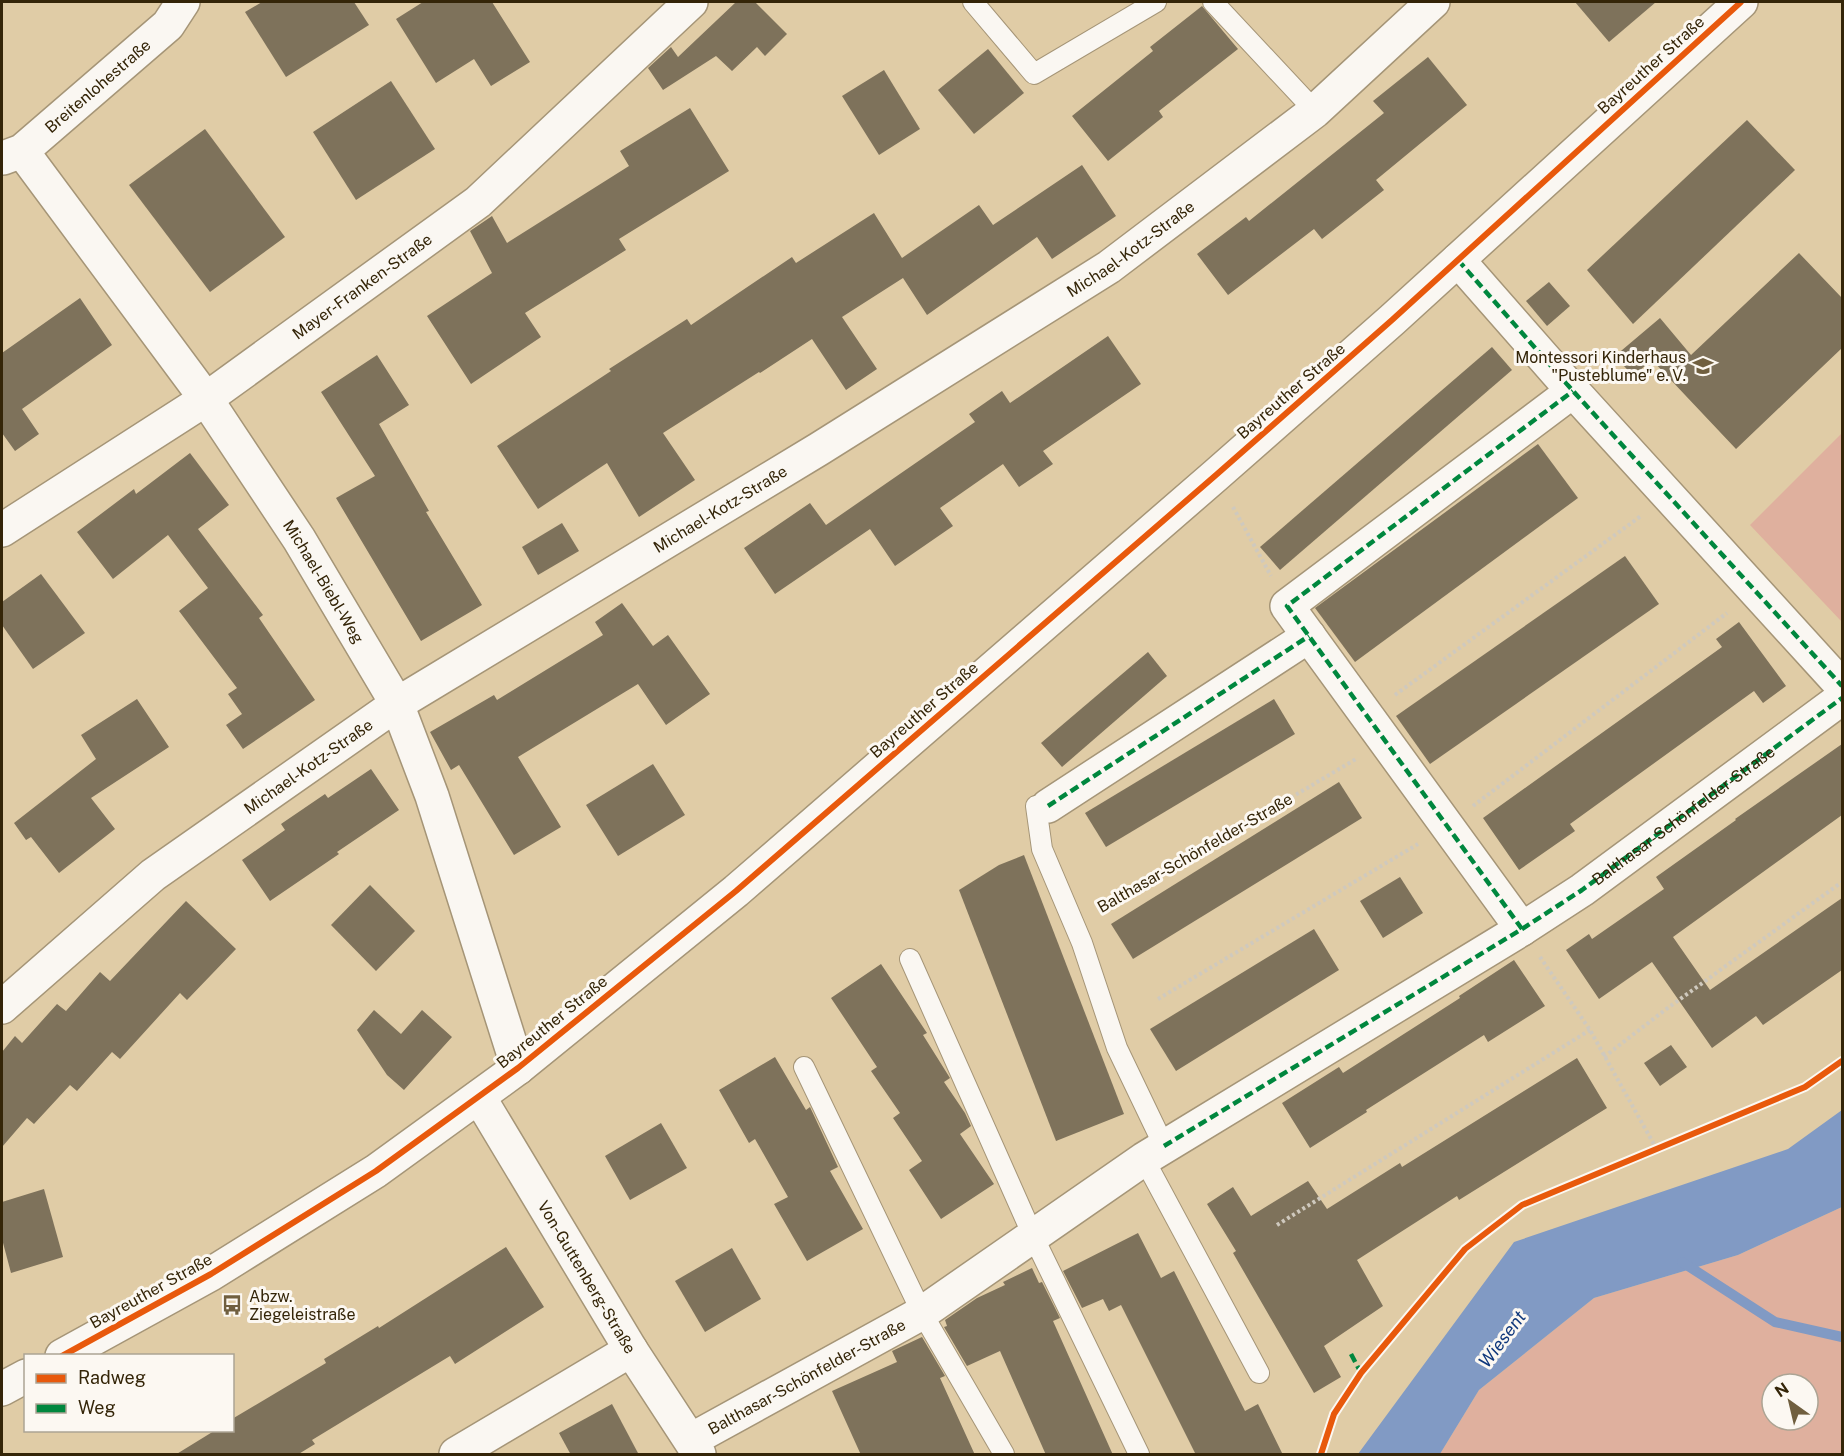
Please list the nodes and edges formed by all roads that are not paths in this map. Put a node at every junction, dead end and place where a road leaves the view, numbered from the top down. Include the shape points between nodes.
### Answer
1 (183, 2) edge
2 (691, 2) edge
3 (973, 2) edge
4 (1156, 2) edge
5 (1214, 2) edge
6 (1433, 2) edge
7 (1741, 2) edge
8 (1315, 111) junction
9 (12, 155) edge
10 (1458, 260) junction
11 (1573, 391) junction
12 (206, 399) junction
13 (2, 530) edge
14 (1309, 636) junction
15 (1842, 686) edge
16 (1842, 698) edge
17 (397, 704) junction
18 (1042, 806) joint
19 (1522, 929) junction
20 (910, 959) dead end
21 (2, 1007) edge
22 (804, 1067) dead end
23 (518, 1068) junction
24 (480, 1097) junction
25 (1154, 1153) junction
26 (1033, 1236) junction
27 (922, 1313) junction
28 (631, 1350) junction
29 (66, 1354) edge
30 (1259, 1373) dead end
31 (24, 1377) edge
32 (2, 1389) edge
33 (495, 1445) edge
34 (695, 1447) edge
35 (456, 1455) edge
36 (1004, 1455) edge
37 (1139, 1455) edge

1 - 9 street, Breitenlohestraße via 168,25
2 - 12 street, Mayer-Franken-Straße via 478,202
3 - 4 lane via 1034,74
5 - 8 lane
6 - 8 street, Michael-Kotz-Straße
7 - 10 street, Bayreuther Straße
8 - 17 street, Michael-Kotz-Straße via 1109,267 819,449
9 - 12 street, Michael-Biebl-Weg
10 - 11 street
10 - 23 street, Bayreuther Straße via 736,891
11 - 14 street via 1287,606
11 - 15 street
12 - 13 street, Mayer-Franken-Straße
12 - 17 street, Michael-Biebl-Weg via 298,539
14 - 18 street
14 - 19 street
16 - 19 street, Balthasar-Schönfelder-Straße via 1582,890
17 - 21 street, Michael-Kotz-Straße via 153,875
17 - 23 street, Michael-Biebl-Weg via 432,796
18 - 25 lane via 1042,849 1082,943
19 - 25 street, Balthasar-Schönfelder-Straße
20 - 26 lane
22 - 27 lane, Balthasar-Schönfelder-Straße
23 - 24 street, Bayreuther Straße
24 - 28 street, Von-Guttenberg-Straße
24 - 29 street, Bayreuther Straße via 376,1171 211,1274
25 - 26 street, Balthasar-Schönfelder-Straße
25 - 30 lane
26 - 27 street, Balthasar-Schönfelder-Straße
26 - 37 lane
27 - 34 street, Balthasar-Schönfelder-Straße
27 - 36 lane, Balthasar-Schönfelder-Straße
28 - 33 street
28 - 34 street, Von-Guttenberg-Straße
31 - 32 street
33 - 35 street

